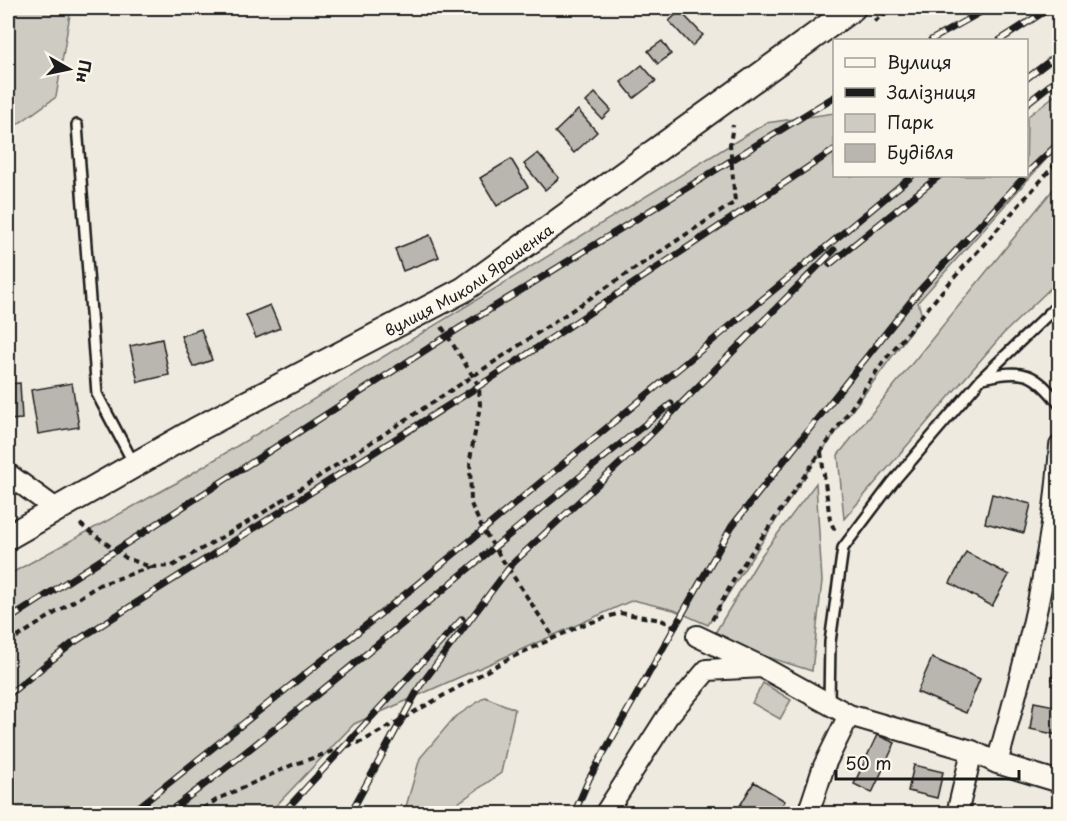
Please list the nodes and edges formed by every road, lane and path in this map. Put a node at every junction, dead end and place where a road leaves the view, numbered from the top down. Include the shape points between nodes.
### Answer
1 (853, 8) edge
2 (733, 122) dead end
3 (77, 125) dead end
4 (1059, 159) edge
5 (1059, 303) edge
6 (442, 326) dead end
7 (473, 376) junction
8 (981, 379) junction
9 (1059, 405) edge
10 (1059, 446) edge
11 (821, 452) junction
12 (134, 465) junction
13 (8, 474) edge
14 (56, 509) junction
15 (8, 537) edge
16 (843, 548) junction
17 (151, 567) junction
18 (697, 636) junction
19 (554, 638) junction
20 (8, 643) edge
21 (762, 667) junction
22 (829, 704) junction
23 (849, 715) junction
24 (972, 751) junction
25 (997, 763) junction
26 (627, 779) junction
27 (1059, 782) edge
28 (194, 813) edge
29 (605, 813) edge
30 (621, 813) edge
31 (808, 813) edge
32 (957, 813) edge

1 - 12 street, вулиця Миколи Ярошенка via 463,290
2 - 7 path via 730,144 735,202
3 - 12 lane via 97,394
4 - 11 path via 883,362
5 - 8 lane
6 - 7 path
7 - 17 path via 234,530 172,566
7 - 19 path via 479,386 480,406 470,459 471,504 483,530
8 - 9 lane via 1020,372 1036,378
8 - 16 lane via 892,483
10 - 25 street via 1047,567
11 - 16 path via 830,520
11 - 18 path via 738,572 714,617
12 - 14 street, вулиця Миколи Ярошенка
13 - 14 street
14 - 15 street, вулиця Миколи Ярошенка
14 - 17 path via 126,558
16 - 22 lane via 830,642
17 - 20 path via 99,585
18 - 19 path via 661,621 620,613
18 - 21 street
19 - 28 path via 508,659 363,741 292,765
21 - 22 street
21 - 26 street via 707,670 667,717
22 - 23 street
23 - 24 street
23 - 31 street via 824,766
24 - 25 street
24 - 32 street
25 - 27 street
26 - 29 street
26 - 30 street

